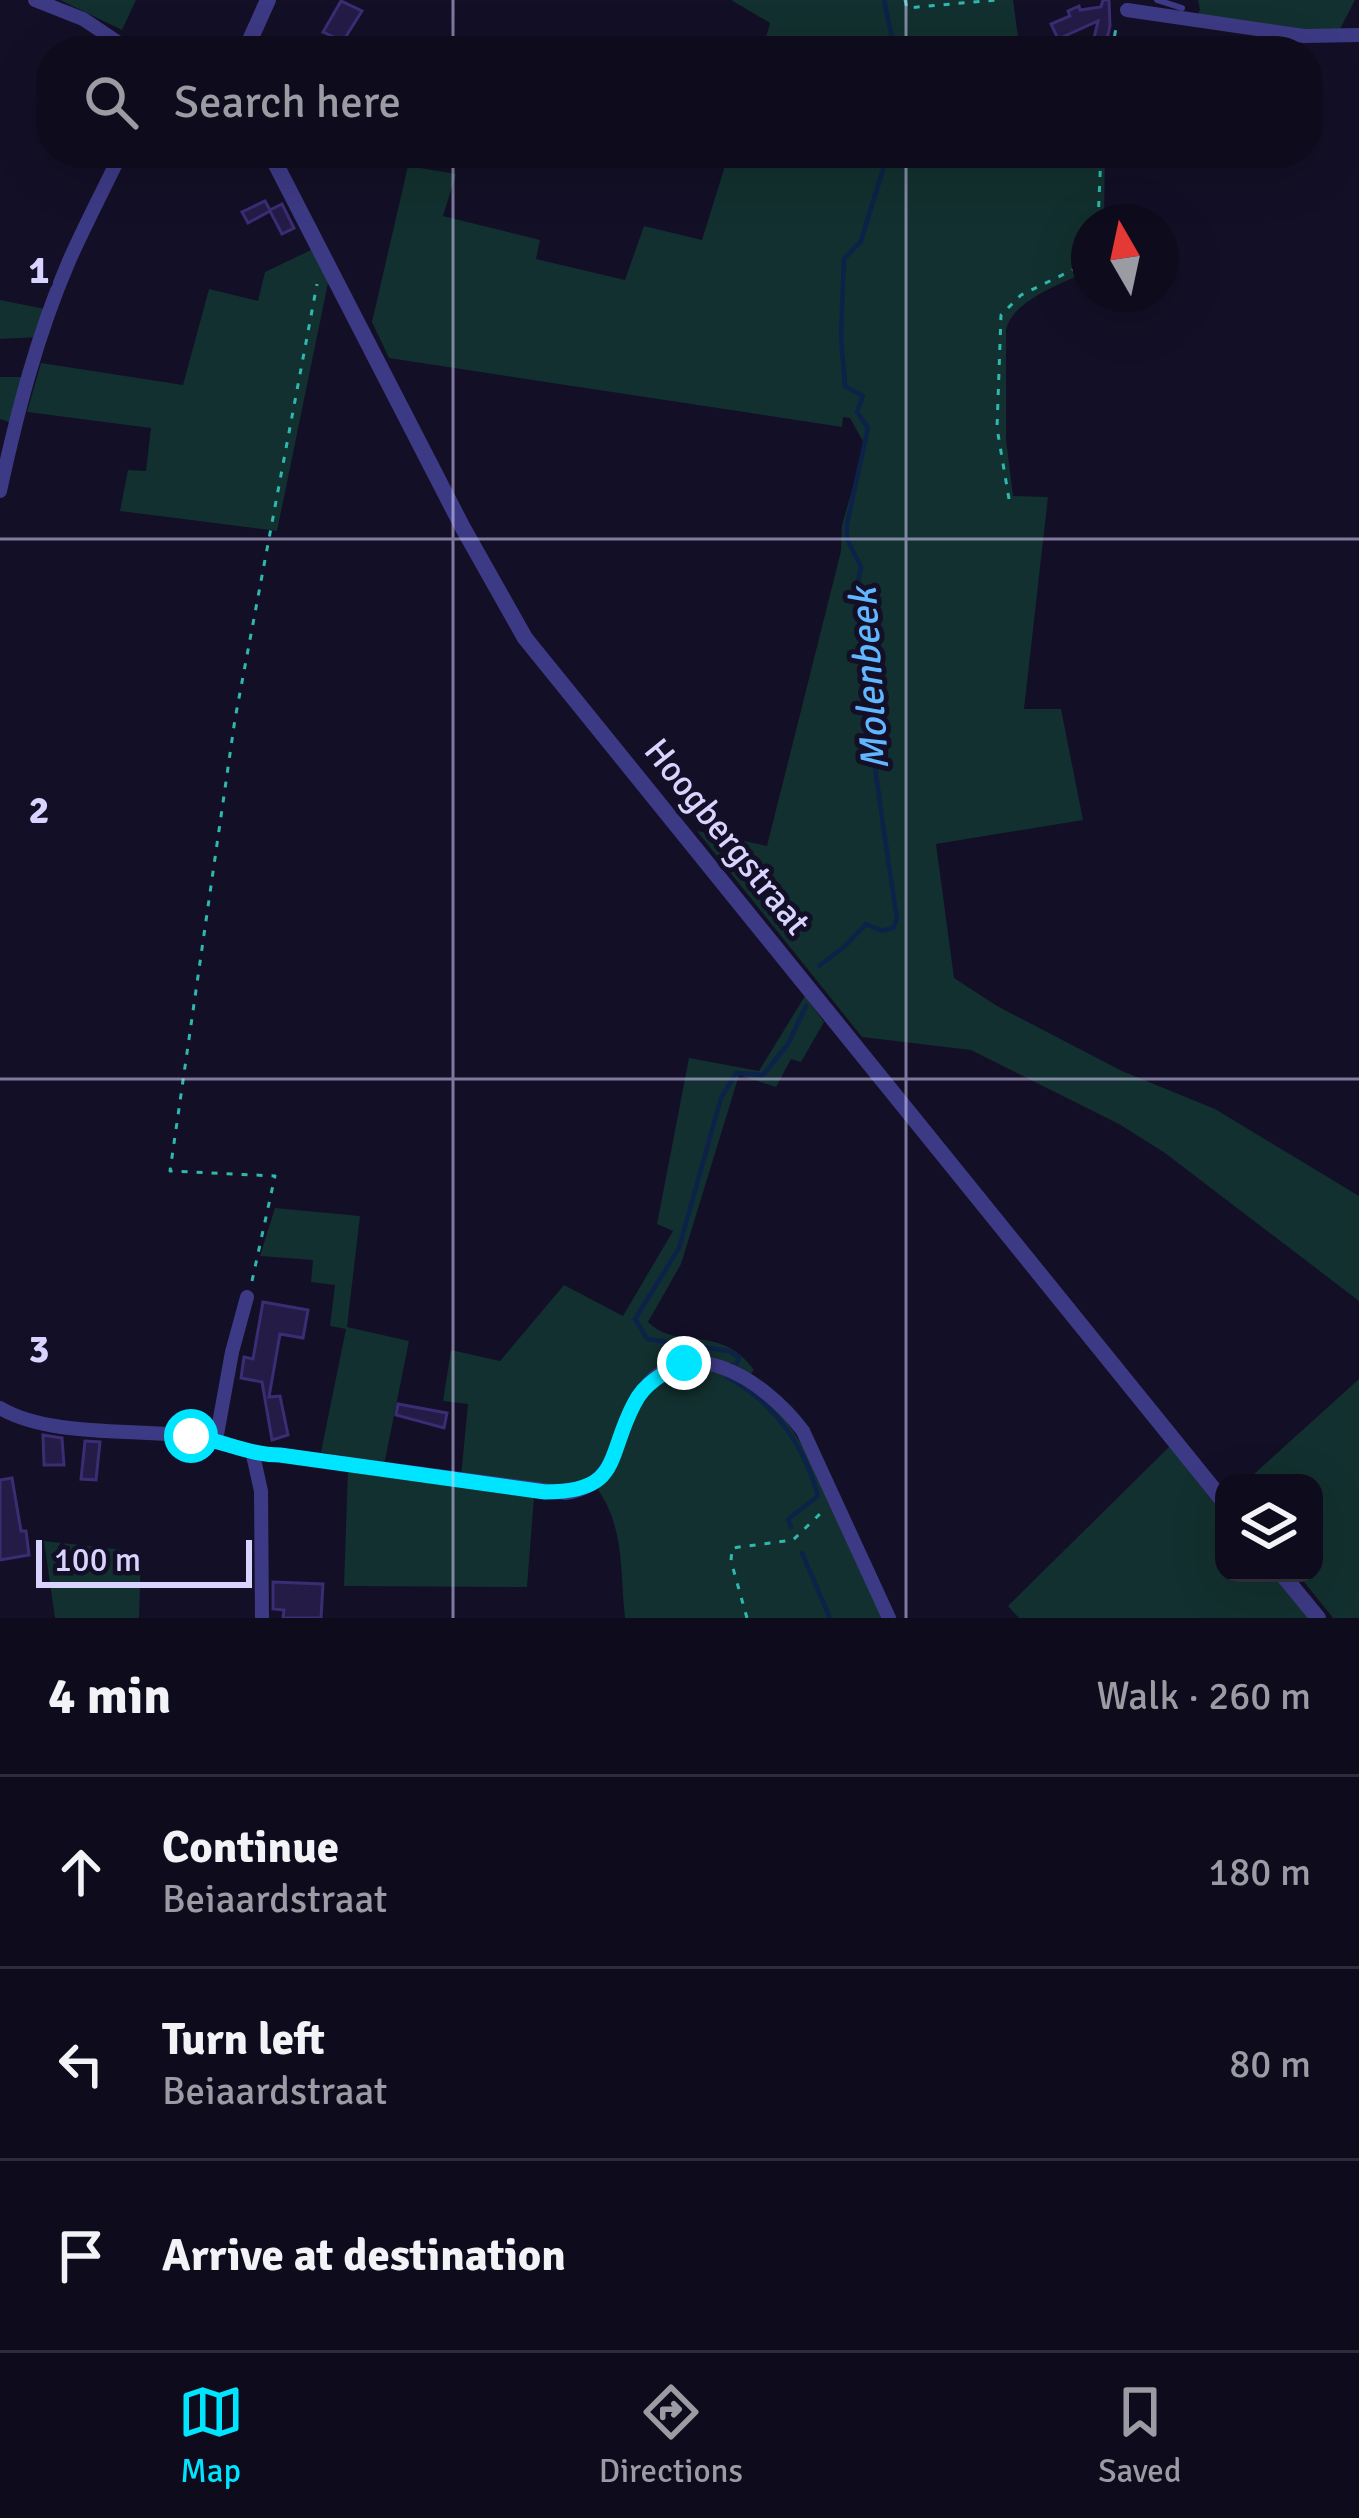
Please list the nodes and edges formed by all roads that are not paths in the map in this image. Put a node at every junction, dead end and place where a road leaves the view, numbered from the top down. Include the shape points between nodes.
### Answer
1 (35, 0) edge
2 (268, 0) edge
3 (1157, 0) edge
4 (1182, 9) edge
5 (1126, 10) road end
6 (1359, 35) edge
7 (108, 36) edge
8 (252, 36) edge
9 (114, 168) edge
10 (279, 168) edge
11 (0, 491) edge
12 (247, 1298) road end
13 (0, 1408) edge
14 (216, 1440) junction
15 (253, 1455) junction
16 (1215, 1491) edge
17 (1289, 1582) edge
18 (262, 1618) edge
19 (889, 1618) edge
20 (1318, 1618) edge

1 - 7 street
2 - 8 street
3 - 4 lane
4 - 5 street
4 - 6 street via 1304,36
9 - 11 street via 68,262
10 - 16 street, Hoogbergstraat via 525,638
12 - 14 street
13 - 14 street via 43,1424
14 - 15 street
15 - 18 street via 261,1490
15 - 19 street via 583,1490 612,1462 648,1385 684,1363 709,1363 752,1380 803,1431
17 - 20 street

